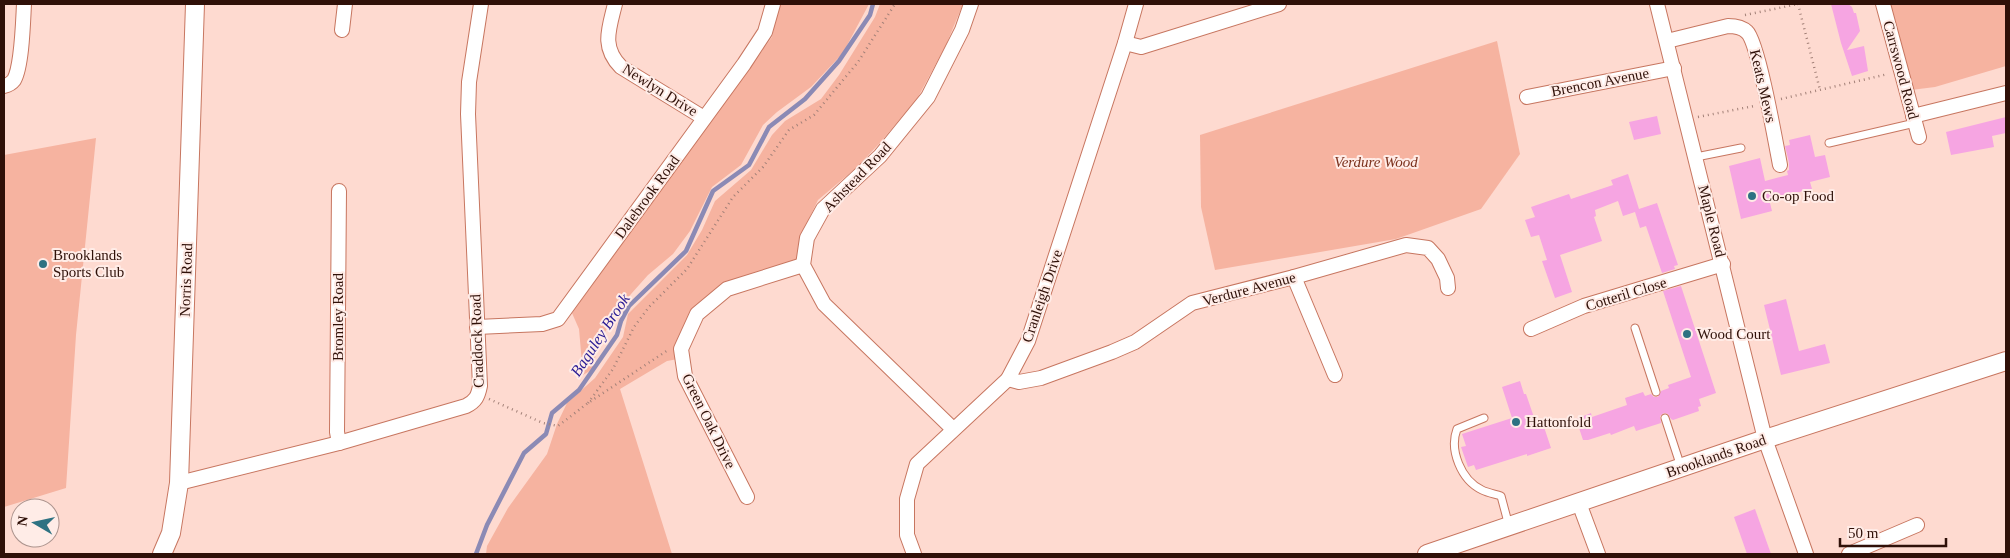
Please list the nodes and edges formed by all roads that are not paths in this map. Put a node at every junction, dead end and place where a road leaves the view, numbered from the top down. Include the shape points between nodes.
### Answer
1 (24, 4) edge
2 (195, 4) edge
3 (346, 4) edge
4 (481, 4) edge
5 (615, 4) edge
6 (773, 4) edge
7 (971, 4) edge
8 (1136, 4) edge
9 (1279, 4) edge
10 (1657, 4) edge
11 (1883, 4) edge
12 (342, 30) dead end
13 (1667, 40) junction
14 (1125, 43) junction
15 (1674, 68) junction
16 (4, 86) edge
17 (2006, 93) edge
18 (1527, 97) dead end
19 (704, 118) junction
20 (1914, 120) junction
21 (1918, 137) dead end
22 (1829, 143) dead end
23 (1741, 148) dead end
24 (1696, 157) junction
25 (1780, 165) dead end
26 (339, 190) dead end
27 (1723, 264) junction
28 (802, 265) junction
29 (1294, 277) junction
30 (1448, 288) dead end
31 (477, 327) junction
32 (1634, 328) dead end
33 (1532, 329) dead end
34 (2006, 361) edge
35 (1336, 375) dead end
36 (1008, 378) junction
37 (1656, 392) dead end
38 (1484, 418) dead end
39 (1665, 418) dead end
40 (954, 429) junction
41 (1765, 439) junction
42 (339, 443) junction
43 (1682, 468) junction
44 (179, 483) junction
45 (747, 497) dead end
46 (1579, 503) junction
47 (1917, 525) dead end
48 (1509, 526) junction
49 (162, 554) edge
50 (914, 554) edge
51 (1428, 554) edge
52 (1598, 554) edge
53 (1806, 554) edge
54 (1849, 554) edge

1 - 16 street via 18,67 14,79
2 - 44 street, Norris Road
3 - 12 street
4 - 31 street, Craddock Road via 469,82 468,114
5 - 19 street, Newlyn Drive via 608,40 613,59
6 - 19 street, Dalebrook Road via 765,32
7 - 28 street, Ashstead Road via 962,30 928,97 880,156 823,209 807,238
8 - 14 street, Cranleigh Drive
9 - 14 street via 1141,47
10 - 13 street, Maple Road
11 - 20 street, Carrswood Road
13 - 15 street, Maple Road
13 - 25 street, Keats Mews via 1728,26 1748,32 1768,103
14 - 36 street, Cranleigh Drive via 1028,341
15 - 18 street, Brencon Avenue
15 - 24 street, Maple Road
17 - 20 street
19 - 31 street, Dalebrook Road via 558,319 542,324
20 - 21 street, Carrswood Road
20 - 22 lane
23 - 24 lane
24 - 27 street, Maple Road
26 - 42 street, Bromley Road
27 - 33 street, Cotteril Close via 1584,306
27 - 41 street, Maple Road
28 - 40 street via 824,304
28 - 45 street, Green Oak Drive via 727,289 697,314 681,349 685,376
29 - 30 street, Verdure Avenue via 1406,245 1428,248 1438,258
29 - 35 street
29 - 36 street, Verdure Avenue via 1192,303 1135,342 1041,378 1019,382
31 - 42 street, Craddock Road via 480,386 473,402
32 - 37 lane
34 - 41 street, Brooklands Road
36 - 40 street, Cranleigh Drive
38 - 48 lane via 1457,429 1454,446 1466,477 1482,491 1501,496
39 - 43 lane
40 - 50 street, Cranleigh Drive via 917,464 907,499 907,535
41 - 43 street, Brooklands Road
41 - 53 street, Maple Road
42 - 44 street, Craddock Road
43 - 46 street, Brooklands Road
44 - 49 street, Norris Road via 170,533
46 - 48 street, Brooklands Road
46 - 52 street
47 - 54 street
48 - 51 street, Brooklands Road

